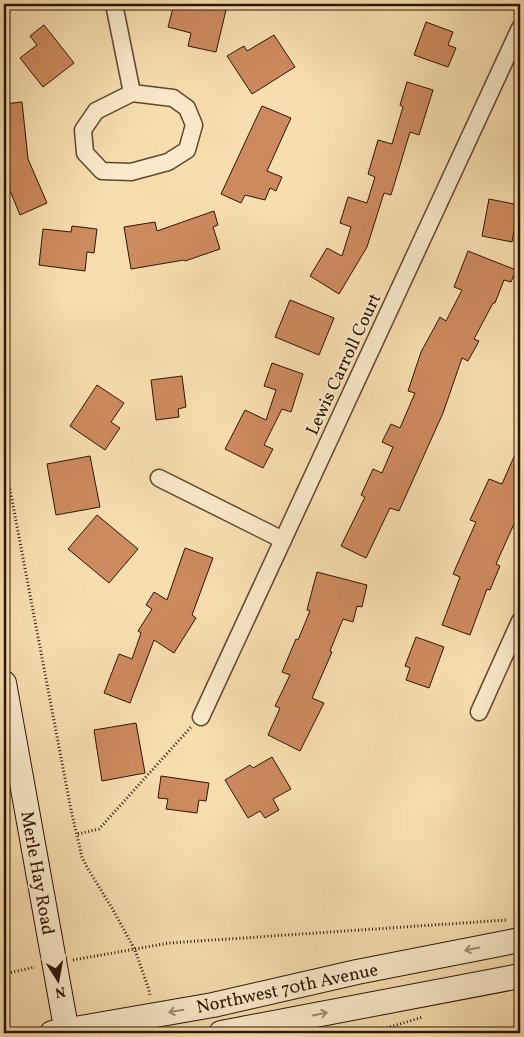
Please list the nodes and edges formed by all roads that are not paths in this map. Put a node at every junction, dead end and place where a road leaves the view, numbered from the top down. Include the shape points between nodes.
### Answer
1 (114, 4) edge
2 (520, 28) edge
3 (132, 93) junction
4 (159, 478) dead end
5 (283, 540) junction
6 (520, 621) edge
7 (4, 683) edge
8 (479, 712) dead end
9 (201, 717) road end
10 (515, 930) edge
11 (520, 976) edge
12 (62, 1032) edge
13 (221, 1033) edge

1 - 3 street
2 - 5 street, Lewis Carroll Court
3 - 3 street via 96,111 83,130 85,153 102,171 131,172 168,162 187,150 194,125 187,108 173,98
4 - 5 street
5 - 9 street, Lewis Carroll Court
6 - 8 street
7 - 12 main road, Merle Hay Road
10 -> 12 main road, Northwest 70th Avenue via 357,972 213,1005
13 -> 11 main road, Northwest 70th Avenue

